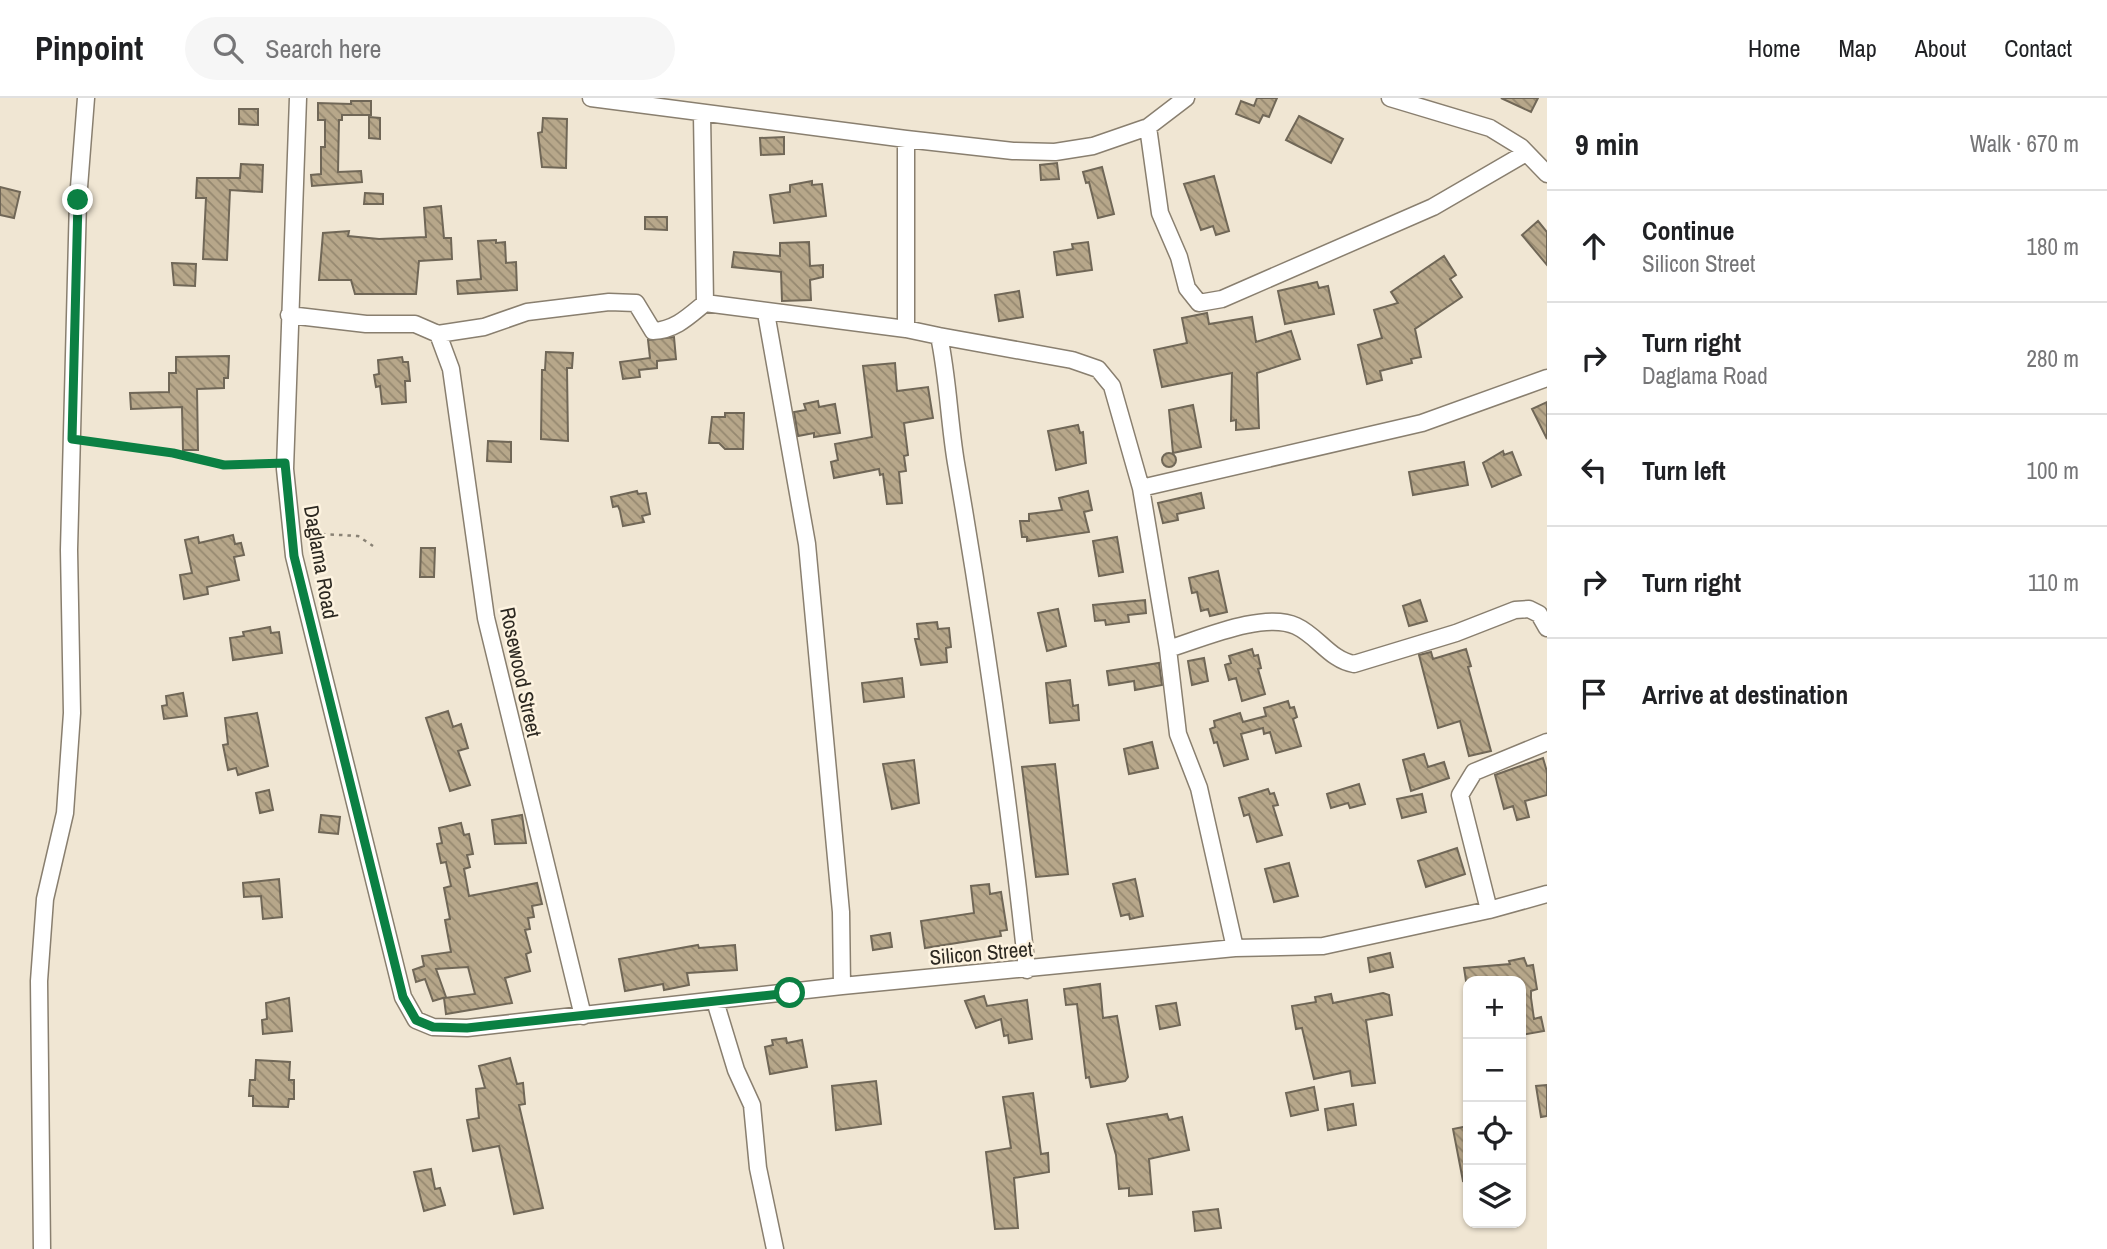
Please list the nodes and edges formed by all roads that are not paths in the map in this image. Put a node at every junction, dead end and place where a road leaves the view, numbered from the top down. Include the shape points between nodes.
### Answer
1 (86, 98) edge
2 (298, 98) edge
3 (591, 98) edge
4 (722, 98) edge
5 (1186, 98) edge
6 (1390, 98) edge
7 (702, 114) junction
8 (721, 115) junction
9 (1148, 127) junction
10 (906, 139) junction
11 (1526, 153) junction
12 (1547, 174) edge
13 (705, 303) junction
14 (766, 313) junction
15 (289, 315) junction
16 (906, 329) junction
17 (438, 334) junction
18 (939, 336) junction
19 (1547, 378) edge
20 (1141, 488) junction
21 (1547, 628) edge
22 (1168, 649) junction
23 (1547, 742) edge
24 (1547, 894) edge
25 (1489, 910) junction
26 (1235, 948) junction
27 (1027, 970) junction
28 (842, 986) junction
29 (715, 1001) junction
30 (583, 1016) junction
31 (416, 1020) joint
32 (42, 1249) edge
33 (775, 1249) edge

1 - 32 street via 78,200 69,550 72,713 65,813 46,899 39,981
2 - 15 street, Daglama Road
3 - 7 street
4 - 8 street
5 - 9 street
6 - 11 street via 1490,128
7 - 8 street
7 - 13 street
8 - 10 street
9 - 10 street via 1093,146 1055,152
9 - 11 street via 1160,213 1187,288 1199,303 1222,299 1352,245 1433,207
10 - 16 street
11 - 12 street
13 - 14 street
13 - 17 street via 666,330 653,331 636,303 609,302 527,312 484,327
14 - 16 street
14 - 28 street via 807,544 841,912
15 - 17 street via 415,324
15 - 31 street, Daglama Road via 285,463 294,556 381,915 403,997
16 - 18 street
17 - 30 street, Rosewood Street via 452,369 486,618
18 - 20 street via 1072,360 1098,369 1112,386
18 - 27 street via 989,657
19 - 20 street via 1422,423
20 - 22 street
21 - 22 street via 1539,614 1516,610 1354,664 1340,662 1294,625 1263,621
22 - 26 street via 1178,734 1199,788
23 - 25 street via 1474,772 1460,795
24 - 25 street, Silicon Street
25 - 26 street, Silicon Street via 1323,946
26 - 27 street, Silicon Street
27 - 28 street, Silicon Street
28 - 29 street, Silicon Street
29 - 30 street, Silicon Street
29 - 33 street via 752,1105 758,1168
30 - 31 street, Silicon Street via 467,1028 433,1027

